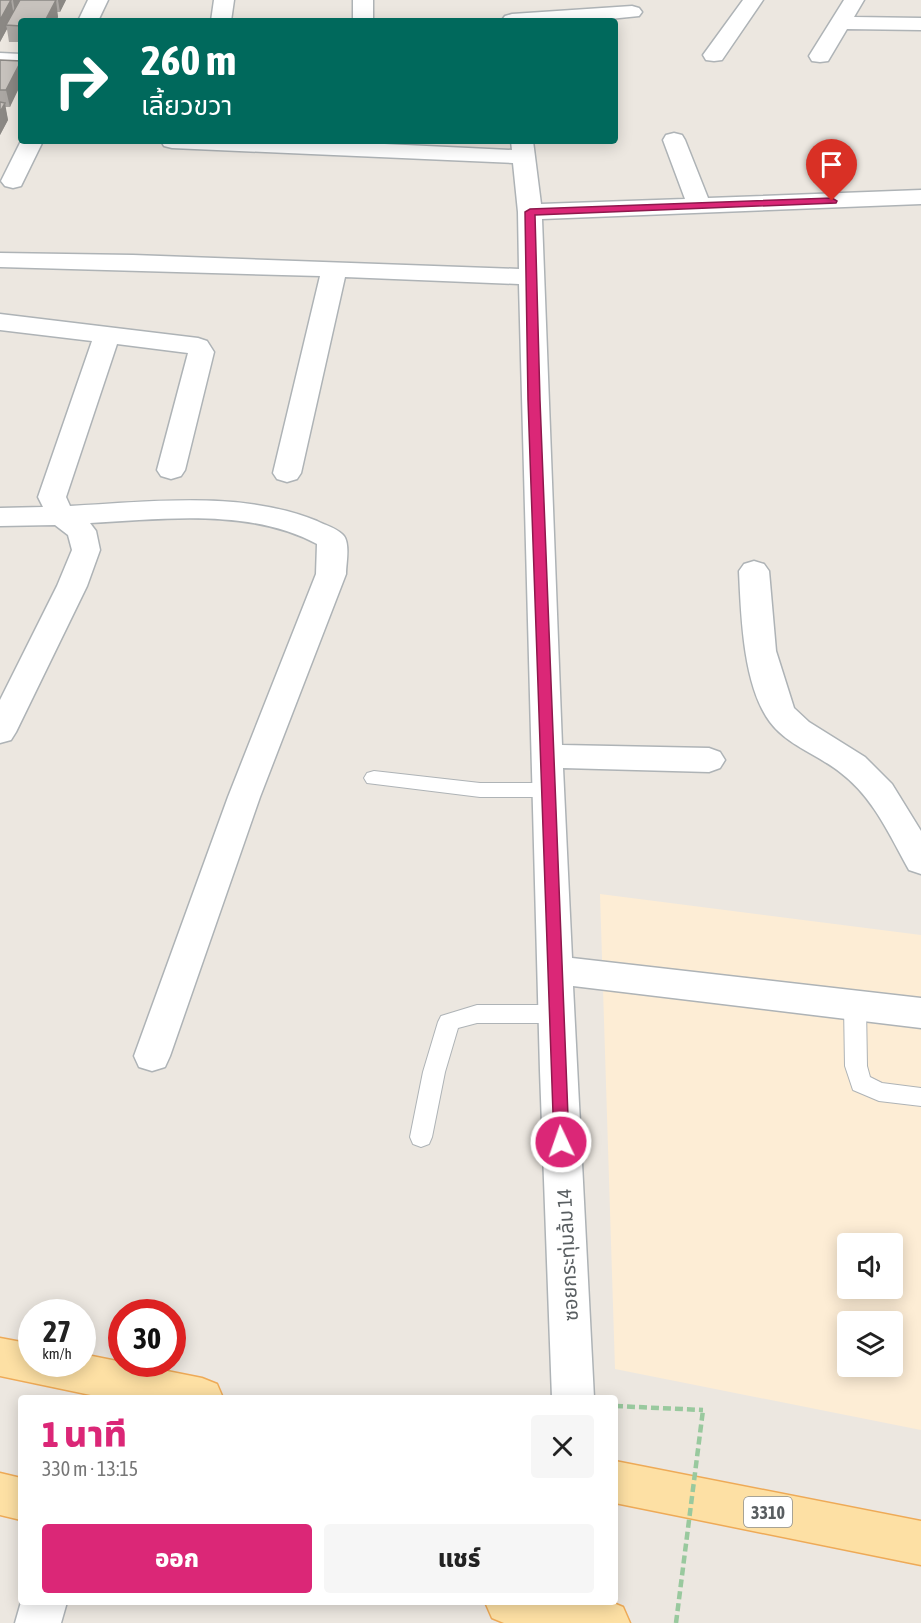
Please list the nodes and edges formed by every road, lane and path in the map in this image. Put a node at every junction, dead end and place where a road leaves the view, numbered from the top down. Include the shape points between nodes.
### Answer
1 (98, 0) edge
2 (224, 0) edge
3 (363, 0) edge
4 (510, 0) edge
5 (753, 0) edge
6 (854, 0) edge
7 (632, 12) dead end
8 (89, 18) edge
9 (221, 18) edge
10 (363, 18) edge
11 (512, 18) edge
12 (552, 18) edge
13 (838, 23) junction
14 (921, 24) edge
15 (714, 55) dead end
16 (820, 56) dead end
17 (0, 59) edge
18 (18, 60) edge
19 (674, 140) dead end
20 (31, 144) edge
21 (310, 144) edge
22 (361, 145) edge
23 (522, 149) edge
24 (13, 181) dead end
25 (921, 197) edge
26 (699, 206) junction
27 (530, 212) junction
28 (0, 260) edge
29 (334, 270) junction
30 (530, 277) junction
31 (0, 322) edge
32 (107, 333) junction
33 (171, 470) dead end
34 (287, 473) dead end
35 (60, 514) junction
36 (0, 517) edge
37 (754, 572) dead end
38 (0, 732) edge
39 (547, 756) junction
40 (709, 760) dead end
41 (374, 778) dead end
42 (549, 790) junction
43 (921, 861) edge
44 (555, 970) junction
45 (855, 1006) junction
46 (921, 1013) edge
47 (556, 1014) junction
48 (152, 1056) dead end
49 (921, 1097) edge
50 (421, 1137) dead end
51 (0, 1357) edge
52 (187, 1395) edge
53 (573, 1395) edge
54 (618, 1406) edge
55 (618, 1483) edge
56 (0, 1494) edge
57 (18, 1498) edge
58 (921, 1543) edge
59 (43, 1605) edge
60 (522, 1605) edge
61 (38, 1623) edge
62 (607, 1623) edge
63 (676, 1623) edge

1 - 8 street
2 - 9 street
3 - 10 street
4 - 11 street
5 - 15 street
6 - 13 street
7 - 12 street
13 - 14 street
13 - 16 street
17 - 18 street
19 - 26 street
20 - 24 street
21 - 22 street
22 - 23 street
23 - 27 street, ซอยกระทุ่มล้ม 14
25 - 26 street
26 - 27 street
27 - 30 street, ซอยกระทุ่มล้ม 14
28 - 29 street
29 - 30 street
29 - 34 street
30 - 39 street, ซอยกระทุ่มล้ม 14
31 - 32 street
32 - 33 street via 188,343 198,346 201,352
32 - 35 street via 52,497
35 - 36 street
35 - 38 street via 82,531 86,550
35 - 48 street via 149,509 260,514 317,531 332,540 331,574 244,797
37 - 43 street via 758,640 766,678 782,715 863,773 890,806
39 - 40 street
39 - 42 street, ซอยกระทุ่มล้ม 14
41 - 42 lane via 480,790
42 - 44 street, ซอยกระทุ่มล้ม 14
44 - 45 street
44 - 47 street, ซอยกระทุ่มล้ม 14
45 - 46 street
45 - 49 lane via 856,1066 861,1083 879,1092
47 - 50 lane via 477,1014 449,1022
47 - 53 street, ซอยกระทุ่มล้ม 14
51 - 52 main road
54 - 63 path, bridge via 702,1410
55 - 58 main road, 3310
56 - 57 main road
59 - 61 street
60 - 62 main road

